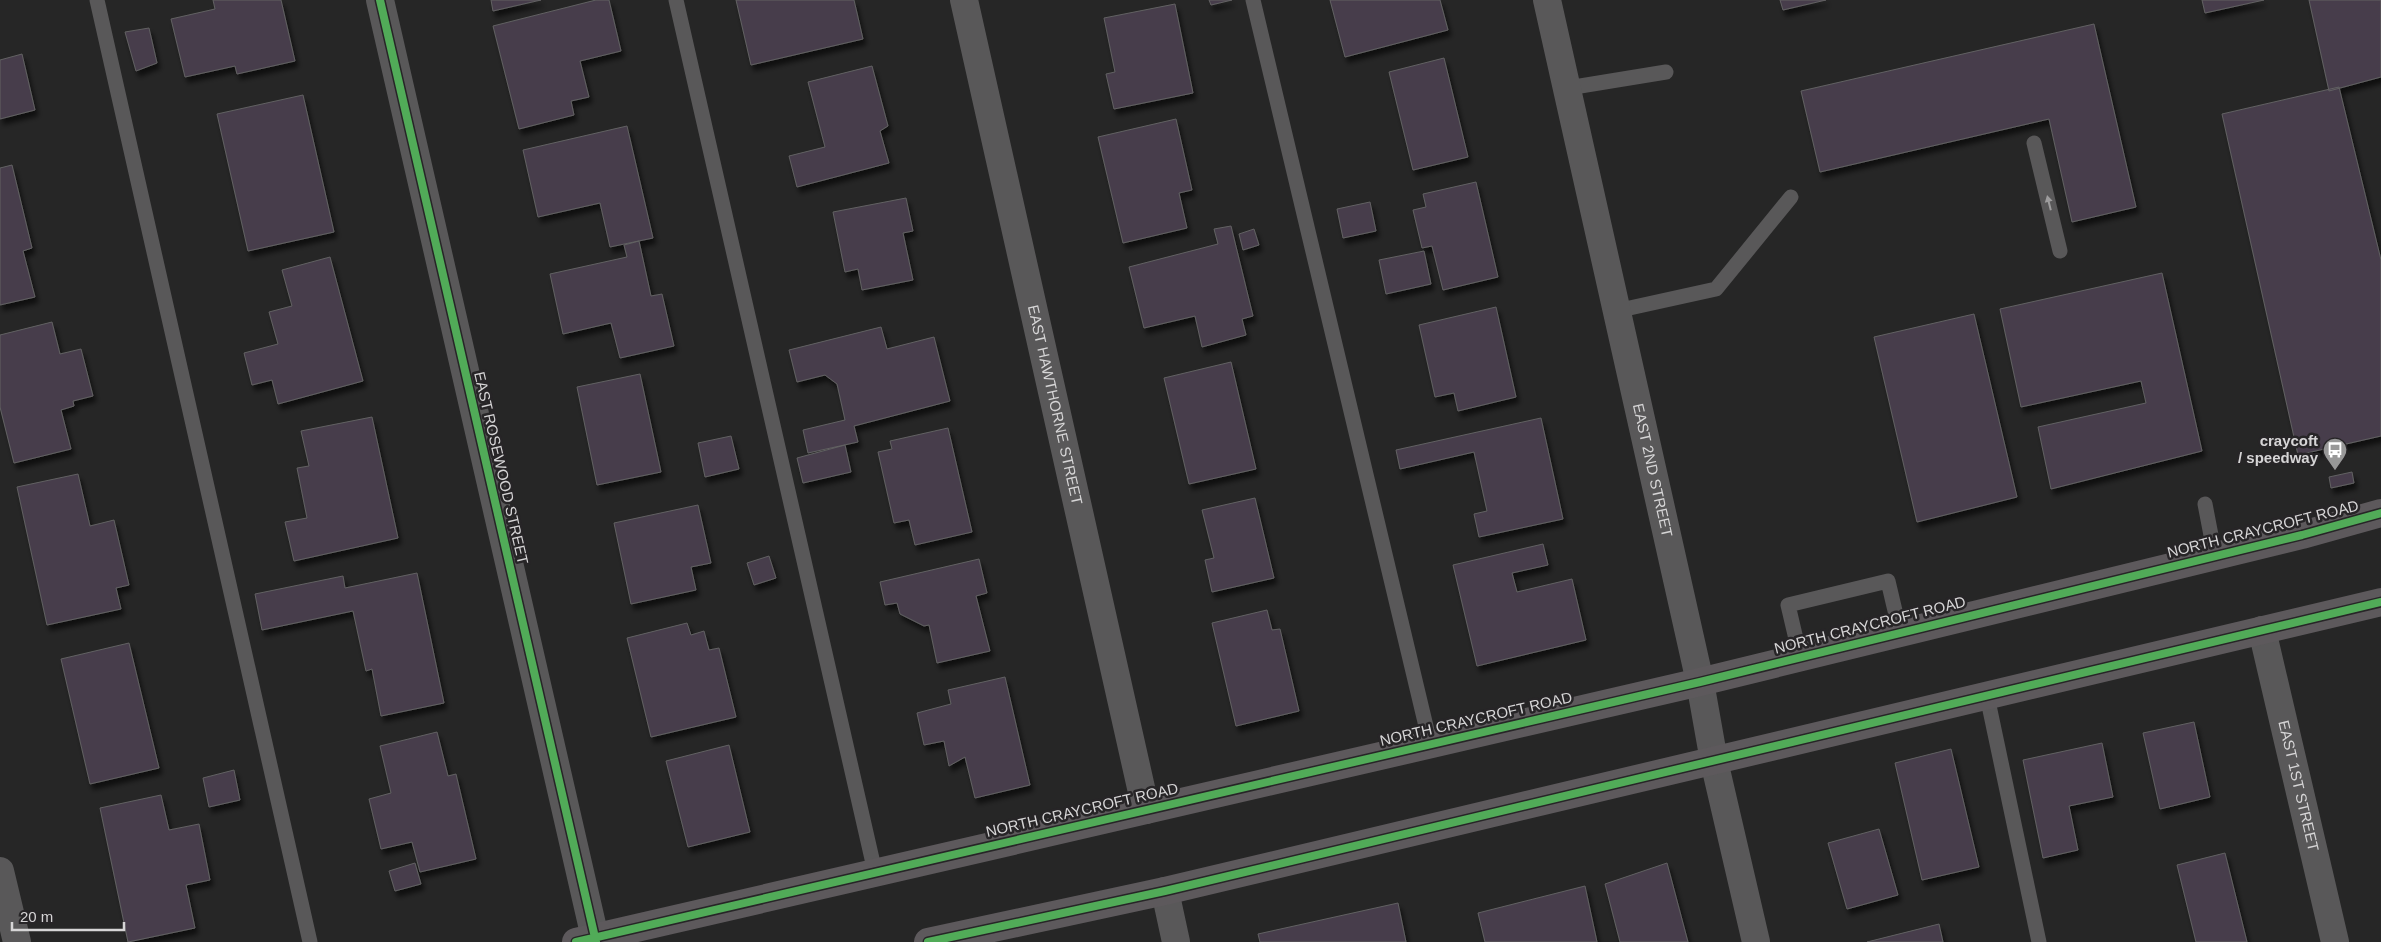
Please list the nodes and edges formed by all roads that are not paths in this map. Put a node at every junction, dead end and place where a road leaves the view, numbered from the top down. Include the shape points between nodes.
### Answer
1 (96, 0) edge
2 (380, 0) edge
3 (676, 0) edge
4 (964, 0) edge
5 (1253, 0) edge
6 (1547, 0) edge
7 (1666, 72) dead end
8 (1568, 88) junction
9 (2034, 143) dead end
10 (1791, 197) dead end
11 (2060, 251) dead end
12 (1616, 311) junction
13 (2205, 504) dead end
14 (2381, 514) edge
15 (2216, 556) junction
16 (2381, 602) edge
17 (2262, 630) junction
18 (1900, 632) junction
19 (1800, 656) junction
20 (1700, 682) junction
21 (1987, 696) junction
22 (1430, 743) junction
23 (1714, 761) junction
24 (1146, 810) junction
25 (0, 871) edge
26 (875, 872) junction
27 (1165, 891) junction
28 (589, 941) edge
29 (17, 942) edge
30 (310, 942) edge
31 (928, 942) edge
32 (1176, 942) edge
33 (1756, 942) edge
34 (2040, 942) edge
35 (2335, 942) edge

1 - 30 lane
2 - 28 street, EAST ROSEWOOD STREET
3 - 26 lane
4 - 24 street, EAST HAWTHORNE STREET
5 - 22 lane
6 - 8 street, EAST 2ND STREET
7 - 8 lane
8 - 12 street, EAST 2ND STREET
11 -> 9 lane
10 - 12 lane via 1716,289
12 - 20 street, EAST 2ND STREET
13 - 15 lane
14 - 15 main road, NORTH CRAYCROFT ROAD
15 - 18 main road, NORTH CRAYCROFT ROAD
16 - 17 main road
17 - 21 main road
17 - 35 street, EAST 1ST STREET
18 - 19 main road, NORTH CRAYCROFT ROAD
18 - 19 lane via 1888,581 1788,605
19 - 20 main road, NORTH CRAYCROFT ROAD
20 - 22 main road, NORTH CRAYCROFT ROAD
20 - 23 street, EAST 2ND STREET
21 - 23 main road
21 - 34 lane
22 - 24 main road, NORTH CRAYCROFT ROAD
23 - 27 main road
23 - 33 street, EAST 2ND STREET
24 - 26 main road, NORTH CRAYCROFT ROAD
25 - 29 street
26 - 28 main road, NORTH CRAYCROFT ROAD
27 - 31 main road
27 - 32 street

